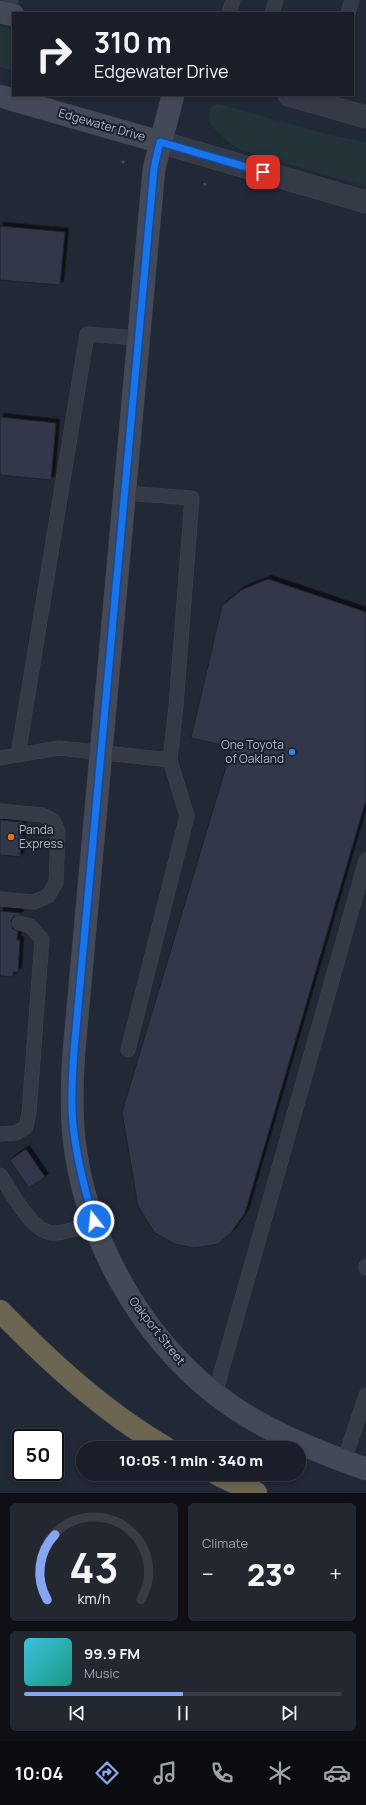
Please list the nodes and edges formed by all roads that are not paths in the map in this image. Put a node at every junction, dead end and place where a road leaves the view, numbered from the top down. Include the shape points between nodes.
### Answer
1 (233, 0) edge
2 (276, 0) edge
3 (352, 0) edge
4 (229, 12) edge
5 (272, 12) edge
6 (348, 12) edge
7 (0, 96) edge
8 (174, 96) edge
9 (296, 96) edge
10 (324, 100) edge
11 (366, 117) edge
12 (160, 142) junction
13 (366, 202) edge
14 (138, 338) junction
15 (124, 493) junction
16 (101, 752) junction
17 (18, 754) junction
18 (0, 758) edge
19 (170, 760) junction
20 (0, 812) edge
21 (366, 860) edge
22 (0, 899) edge
23 (19, 923) dead end
24 (128, 1050) dead end
25 (0, 1134) edge
26 (0, 1175) edge
27 (94, 1221) junction
28 (0, 1311) edge
29 (215, 1394) junction
30 (366, 1395) edge
31 (154, 1441) edge
32 (344, 1461) junction
33 (366, 1469) edge
34 (231, 1481) edge
35 (256, 1493) edge

1 - 4 lane
2 - 5 lane
3 - 6 lane
7 - 12 main road, Edgewater Drive
8 - 12 main road, Oakport Street
9 - 10 street
10 - 11 street
12 - 13 street, Edgewater Drive
12 - 14 main road, Oakport Street via 154,168
14 - 15 main road, Oakport Street
14 - 17 lane via 87,334
15 - 16 main road, Oakport Street
15 - 19 lane via 192,498
16 - 17 lane via 59,748
16 - 19 lane
16 - 27 main road, Oakport Street via 72,1097 74,1139
17 - 18 lane
19 - 24 lane via 187,816
20 - 22 lane via 42,815 53,820 58,832 56,883 48,896 34,902
21 - 29 lane
23 - 25 lane via 30,926 42,940 29,1113 26,1127 16,1132
26 - 27 lane via 33,1223 44,1230 52,1233 62,1232
27 - 29 main road, Oakport Street via 109,1259 144,1318 184,1366
28 - 31 highway via 37,1350 84,1390
29 - 32 main road, Oakport Street via 286,1438
30 - 32 lane
32 - 33 main road, Oakport Street
34 - 35 highway

